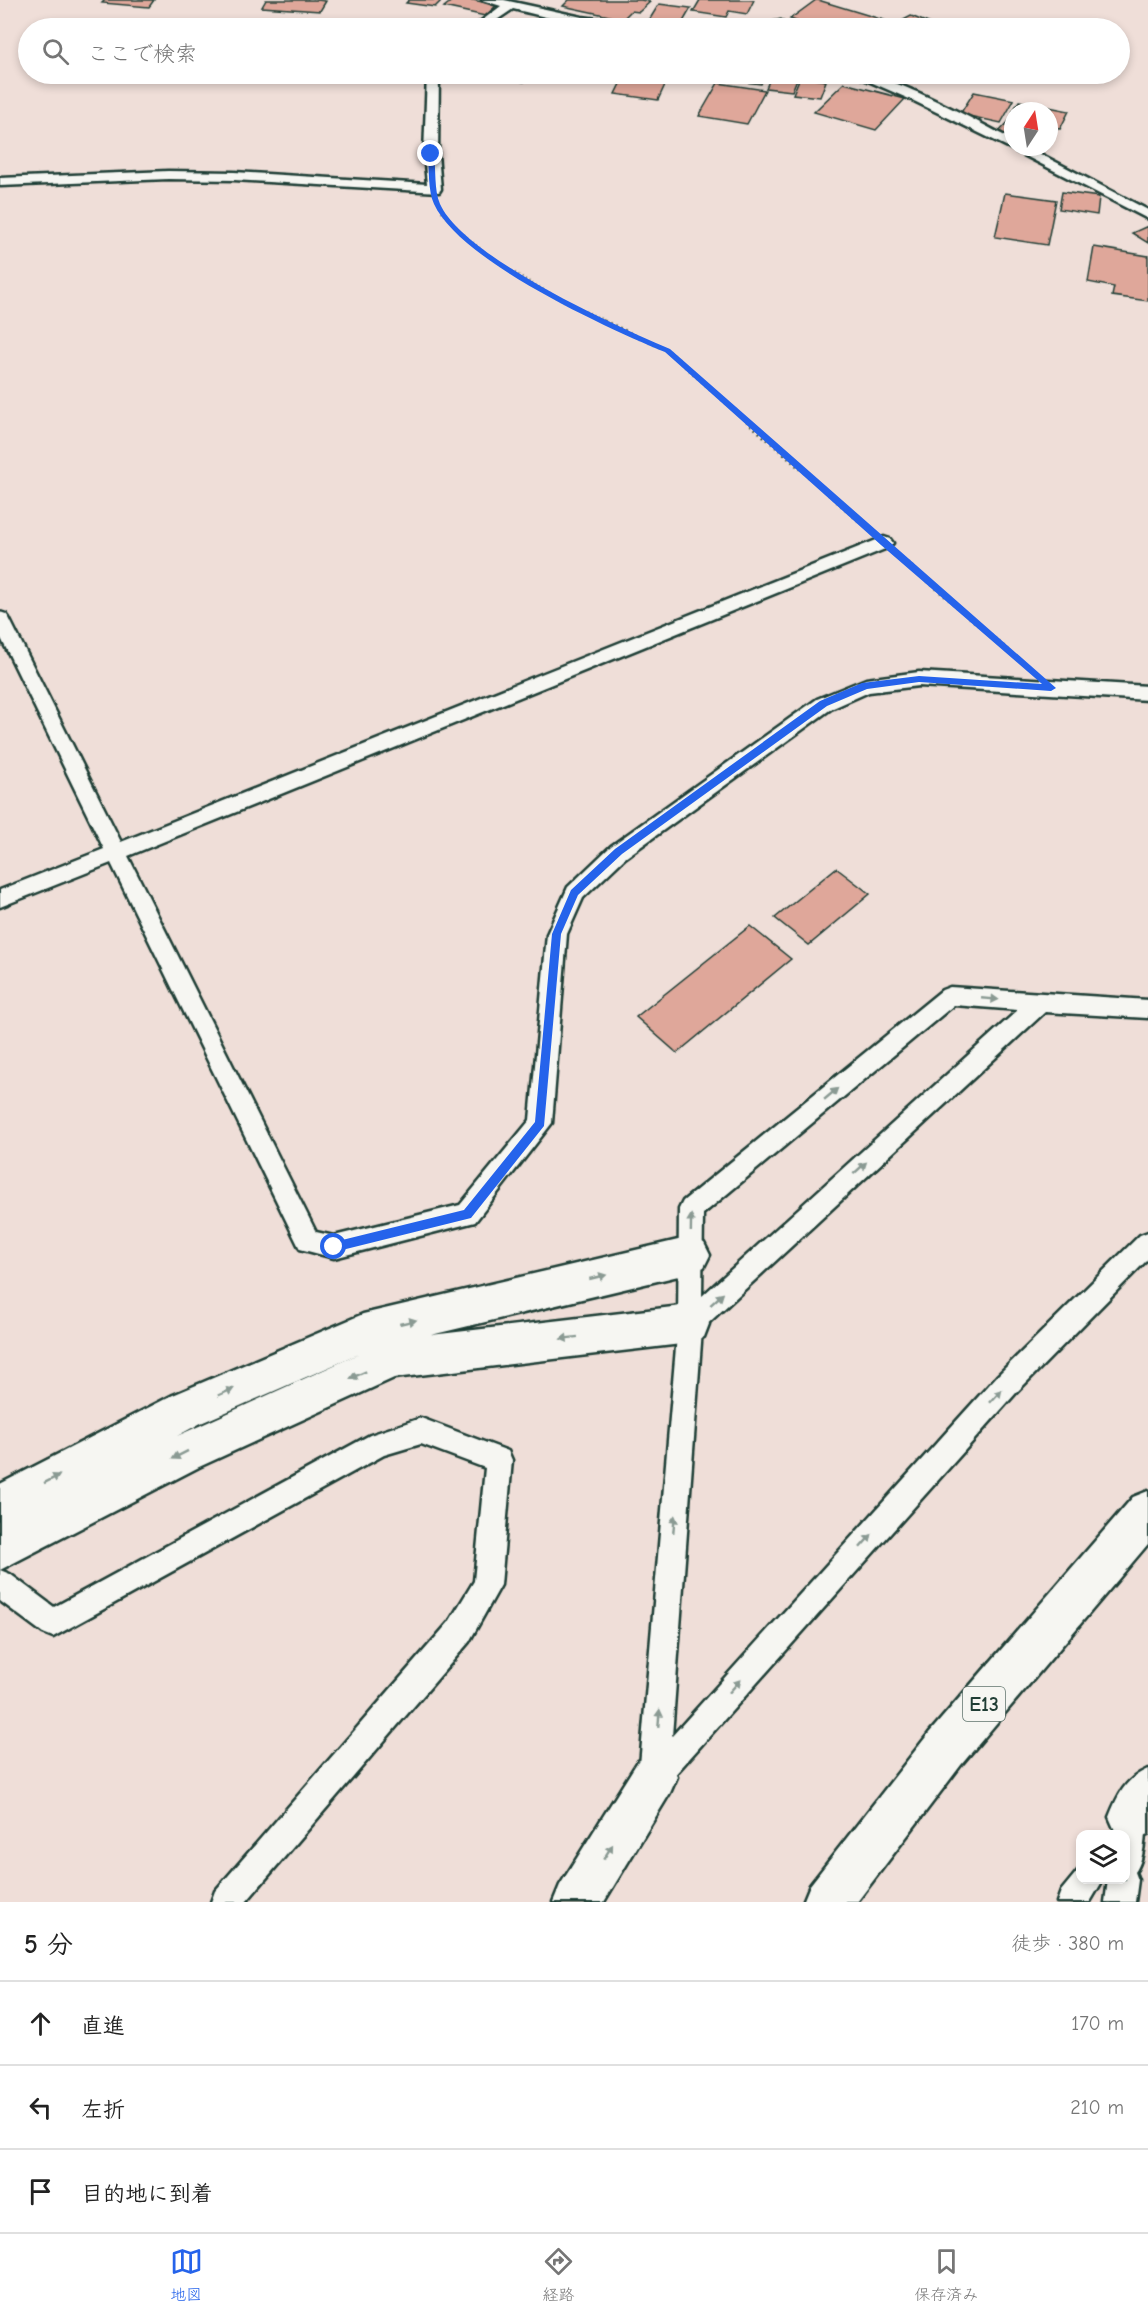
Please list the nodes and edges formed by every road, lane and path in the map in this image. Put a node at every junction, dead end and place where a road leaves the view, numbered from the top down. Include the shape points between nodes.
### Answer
1 (488, 0) edge
2 (511, 5) junction
3 (492, 18) edge
4 (569, 18) edge
5 (433, 84) edge
6 (883, 84) edge
7 (1004, 141) edge
8 (1034, 156) edge
9 (0, 182) edge
10 (434, 189) junction
11 (1148, 215) edge
12 (884, 543) junction
13 (0, 618) edge
14 (1051, 688) junction
15 (1148, 693) edge
16 (115, 852) junction
17 (0, 899) edge
18 (1041, 1003) junction
19 (1148, 1010) edge
20 (1148, 1243) edge
21 (691, 1255) junction
22 (690, 1324) junction
23 (0, 1506) edge
24 (1148, 1512) edge
25 (0, 1549) edge
26 (0, 1584) edge
27 (654, 1777) junction
28 (1133, 1814) edge
29 (1130, 1832) edge
30 (1085, 1884) edge
31 (1122, 1884) edge
32 (226, 1902) edge
33 (577, 1902) edge
34 (827, 1902) edge
35 (1072, 1902) edge
36 (1120, 1902) edge

1 - 2 lane
2 - 3 lane
2 - 4 lane
5 - 10 lane
6 - 7 lane
8 - 11 lane
9 - 10 lane via 201,175
10 - 12 path via 436,203 475,246 507,271 667,350
12 - 14 path
12 - 16 lane
13 - 16 lane
14 - 15 lane
14 - 16 lane via 919,679 866,686 824,704 618,852 574,893 557,934 541,1123 467,1214 334,1247 308,1241
16 - 17 lane
18 - 19 lane
21 -> 18 lane via 691,1209 950,996
22 -> 18 lane
27 -> 20 lane via 1007,1384
21 - 22 lane
23 -> 21 highway via 187,1409 363,1333
22 -> 25 highway via 392,1359 185,1453
27 -> 22 lane
24 - 34 highway, E13 via 945,1749
26 - 32 lane via 53,1623 379,1444 421,1431 499,1460 487,1585 459,1632
33 -> 27 highway
28 - 29 lane
30 - 35 lane
31 - 36 lane

